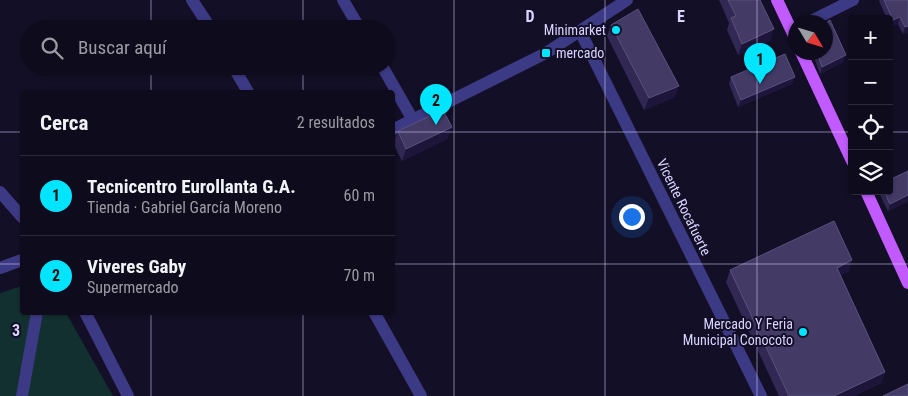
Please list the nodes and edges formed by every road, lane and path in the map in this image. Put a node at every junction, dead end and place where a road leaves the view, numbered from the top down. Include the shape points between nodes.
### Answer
1 (192, 0) edge
2 (344, 0) edge
3 (627, 0) edge
4 (777, 0) edge
5 (853, 0) edge
6 (823, 15) edge
7 (205, 20) edge
8 (355, 20) edge
9 (788, 22) edge
10 (580, 31) junction
11 (805, 60) edge
12 (238, 75) edge
13 (387, 75) edge
14 (247, 90) edge
15 (413, 120) junction
16 (395, 129) edge
17 (848, 152) edge
18 (0, 192) edge
19 (868, 195) edge
20 (20, 215) edge
21 (20, 261) edge
22 (0, 268) edge
23 (908, 283) edge
24 (36, 315) edge
25 (87, 315) edge
26 (376, 315) edge
27 (22, 396) edge
28 (128, 396) edge
29 (421, 396) edge
30 (761, 396) edge

1 - 7 street
2 - 8 street
3 - 10 street
4 - 9 main road
5 - 6 street
10 - 15 street via 546,53
10 - 30 street, Vicente Rocafuerte
11 - 17 main road
12 - 14 street
13 - 15 street
15 - 16 street
18 - 20 street
19 - 23 main road
21 - 22 street
24 - 27 street
25 - 28 street
26 - 29 street

